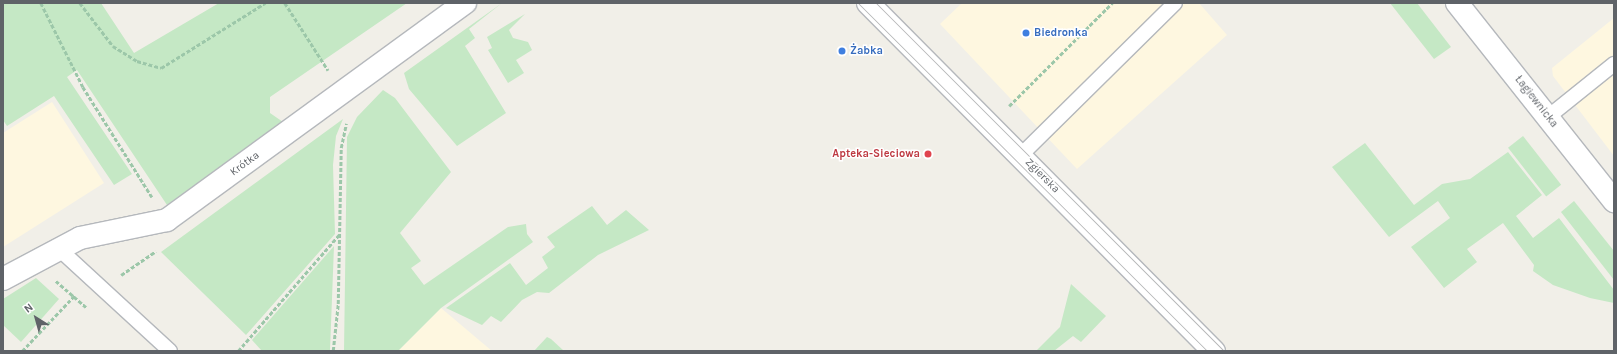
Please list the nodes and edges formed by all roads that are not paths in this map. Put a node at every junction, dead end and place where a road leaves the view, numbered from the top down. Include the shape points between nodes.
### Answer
1 (465, 3) edge
2 (868, 3) edge
3 (1175, 3) edge
4 (1457, 3) edge
5 (1614, 64) edge
6 (1548, 117) junction
7 (1021, 155) junction
8 (1614, 201) edge
9 (58, 248) junction
10 (3, 279) edge
11 (170, 351) edge
12 (1214, 351) edge

1 - 9 street, Krótka via 167,220 80,238
2 - 7 street, Zgierska
3 - 7 lane
4 - 6 street, Łagiewnicka
5 - 6 lane
6 - 8 street, Łagiewnicka
7 - 12 street, Zgierska
9 - 10 street, Krótka
9 - 11 lane

